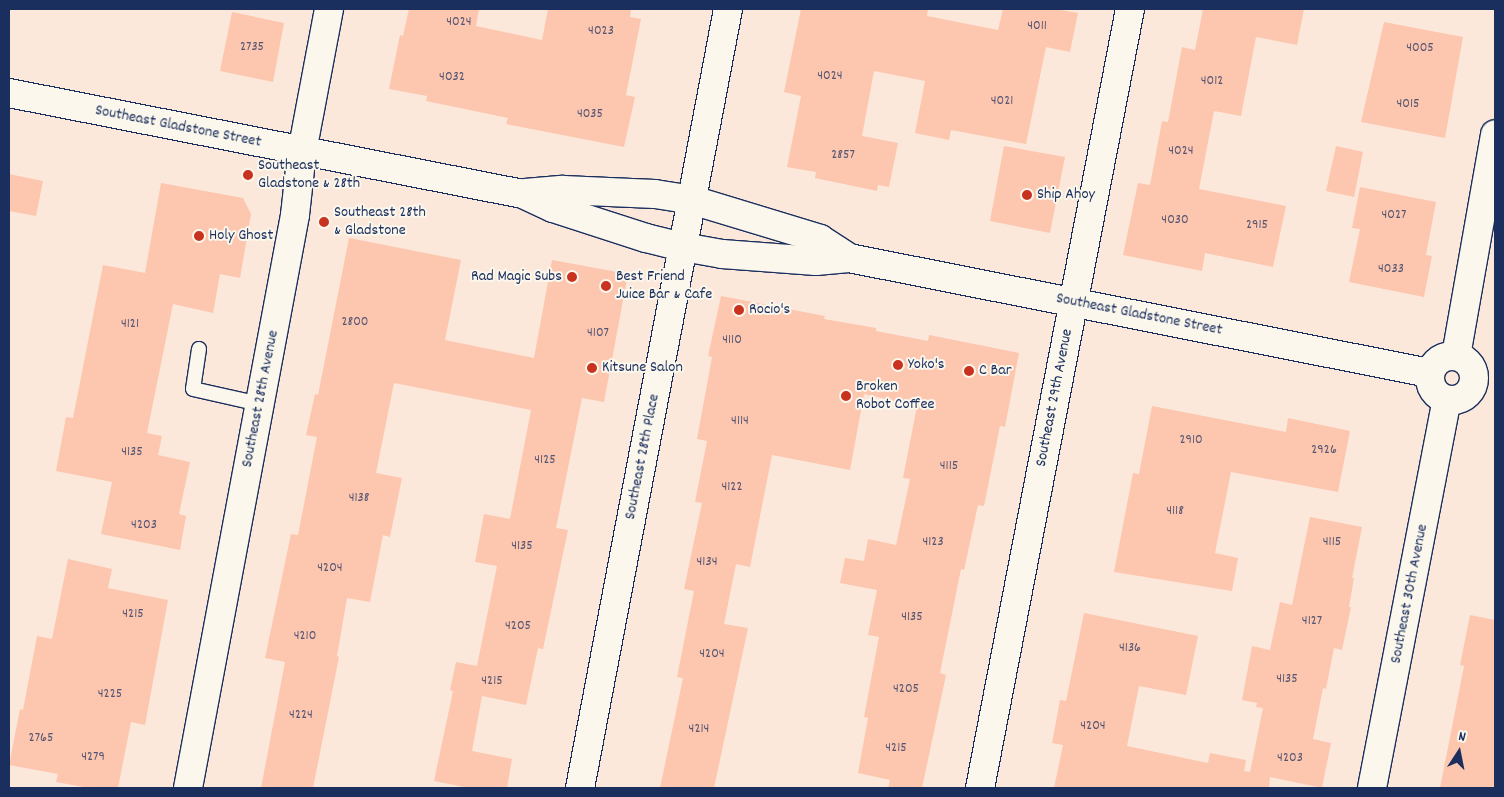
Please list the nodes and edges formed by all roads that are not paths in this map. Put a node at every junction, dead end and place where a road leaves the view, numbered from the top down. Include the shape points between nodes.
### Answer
1 (329, 9) edge
2 (728, 9) edge
3 (1130, 9) edge
4 (9, 93) edge
5 (1495, 134) edge
6 (302, 152) junction
7 (523, 194) junction
8 (692, 200) junction
9 (683, 247) junction
10 (849, 258) junction
11 (1073, 302) junction
12 (199, 349) dead end
13 (1456, 356) junction
14 (1429, 373) junction
15 (1484, 384) edge
16 (1447, 400) junction
17 (260, 404) junction
18 (188, 788) edge
19 (580, 788) edge
20 (980, 788) edge
21 (1372, 788) edge

1 - 6 street, Southeast 28th Avenue
2 - 8 street, Southeast 28th Place
3 - 11 street, Southeast 29th Avenue
4 - 6 street, Southeast Gladstone Street
5 - 13 street
6 - 7 street, Southeast Gladstone Street
6 - 17 street, Southeast 28th Avenue via 295,215
7 - 8 street, Southeast Gladstone Street via 564,190 656,194
7 - 9 street, Southeast Gladstone Street via 553,208
8 - 9 street, Southeast 28th Place
8 - 10 street, Southeast Gladstone Street via 820,239
9 - 10 street, Southeast Gladstone Street via 722,254 816,261
9 - 19 street, Southeast 28th Place
10 - 11 street, Southeast Gladstone Street
11 - 14 street, Southeast Gladstone Street
11 - 20 street, Southeast 29th Avenue
12 - 17 lane via 193,389
13 - 14 street via 1442,357
13 - 15 street via 1468,362 1474,375
14 - 16 street via 1435,394
15 - 16 street via 1461,398
16 - 21 street, Southeast 30th Avenue
17 - 18 street, Southeast 28th Avenue

